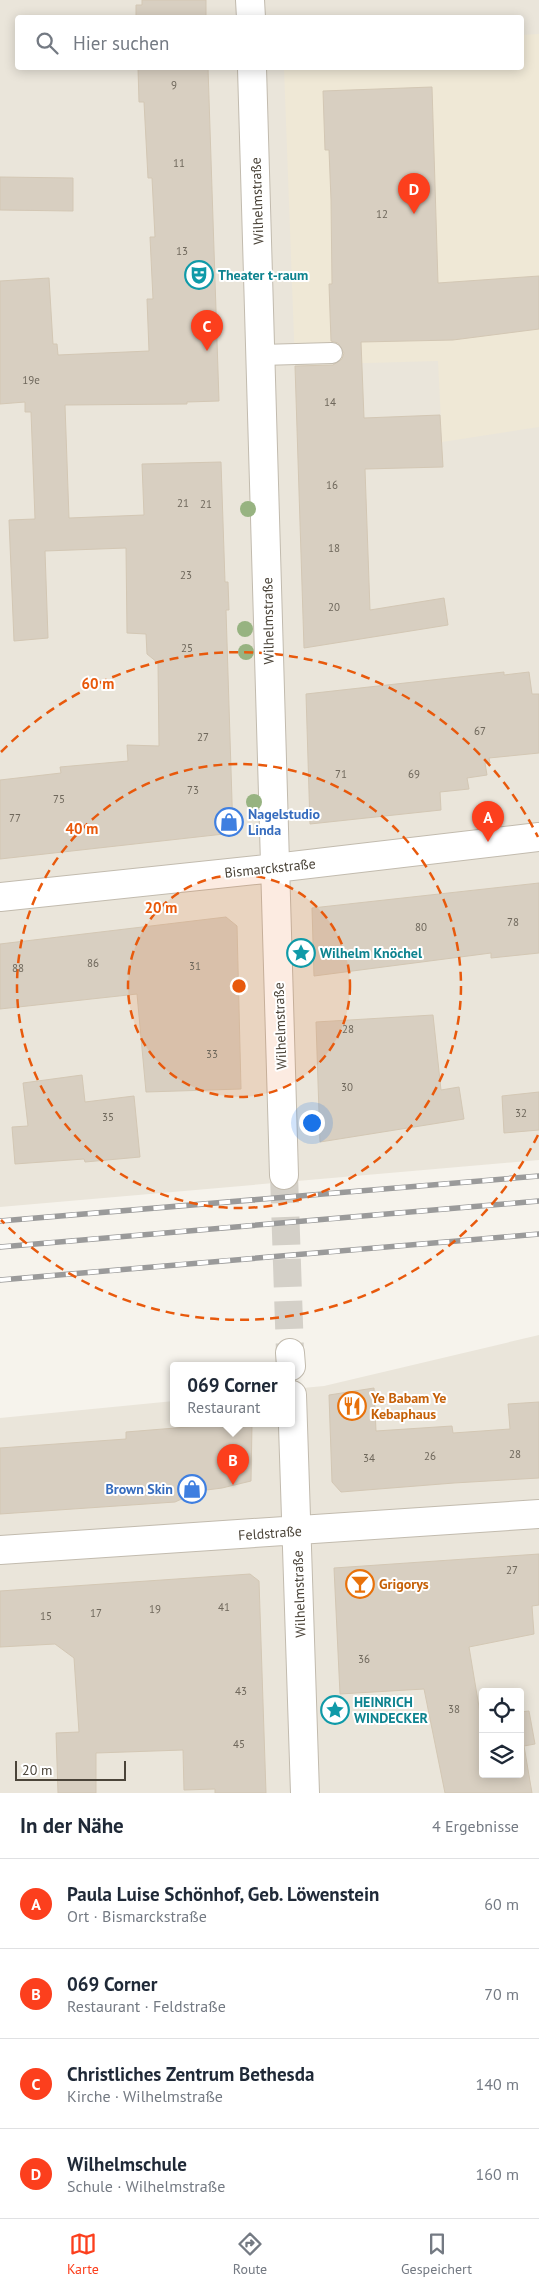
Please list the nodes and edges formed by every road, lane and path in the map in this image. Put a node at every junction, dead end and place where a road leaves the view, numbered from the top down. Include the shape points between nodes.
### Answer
1 (250, 0) edge
2 (251, 15) edge
3 (252, 70) edge
4 (332, 353) dead end
5 (262, 355) junction
6 (539, 837) edge
7 (275, 868) junction
8 (0, 897) edge
9 (284, 1175) tunnel mouth
10 (293, 1427) edge
11 (539, 1514) edge
12 (297, 1531) junction
13 (0, 1550) edge
14 (305, 1793) edge

1 - 2 street
3 - 5 street, Wilhelmstraße
4 - 5 lane
5 - 7 street, Wilhelmstraße
6 - 7 street, Bismarckstraße
7 - 8 street, Bismarckstraße
7 - 9 street, Wilhelmstraße
10 - 12 street, Wilhelmstraße
11 - 12 street, Feldstraße
12 - 13 street, Feldstraße
12 - 14 street, Wilhelmstraße

